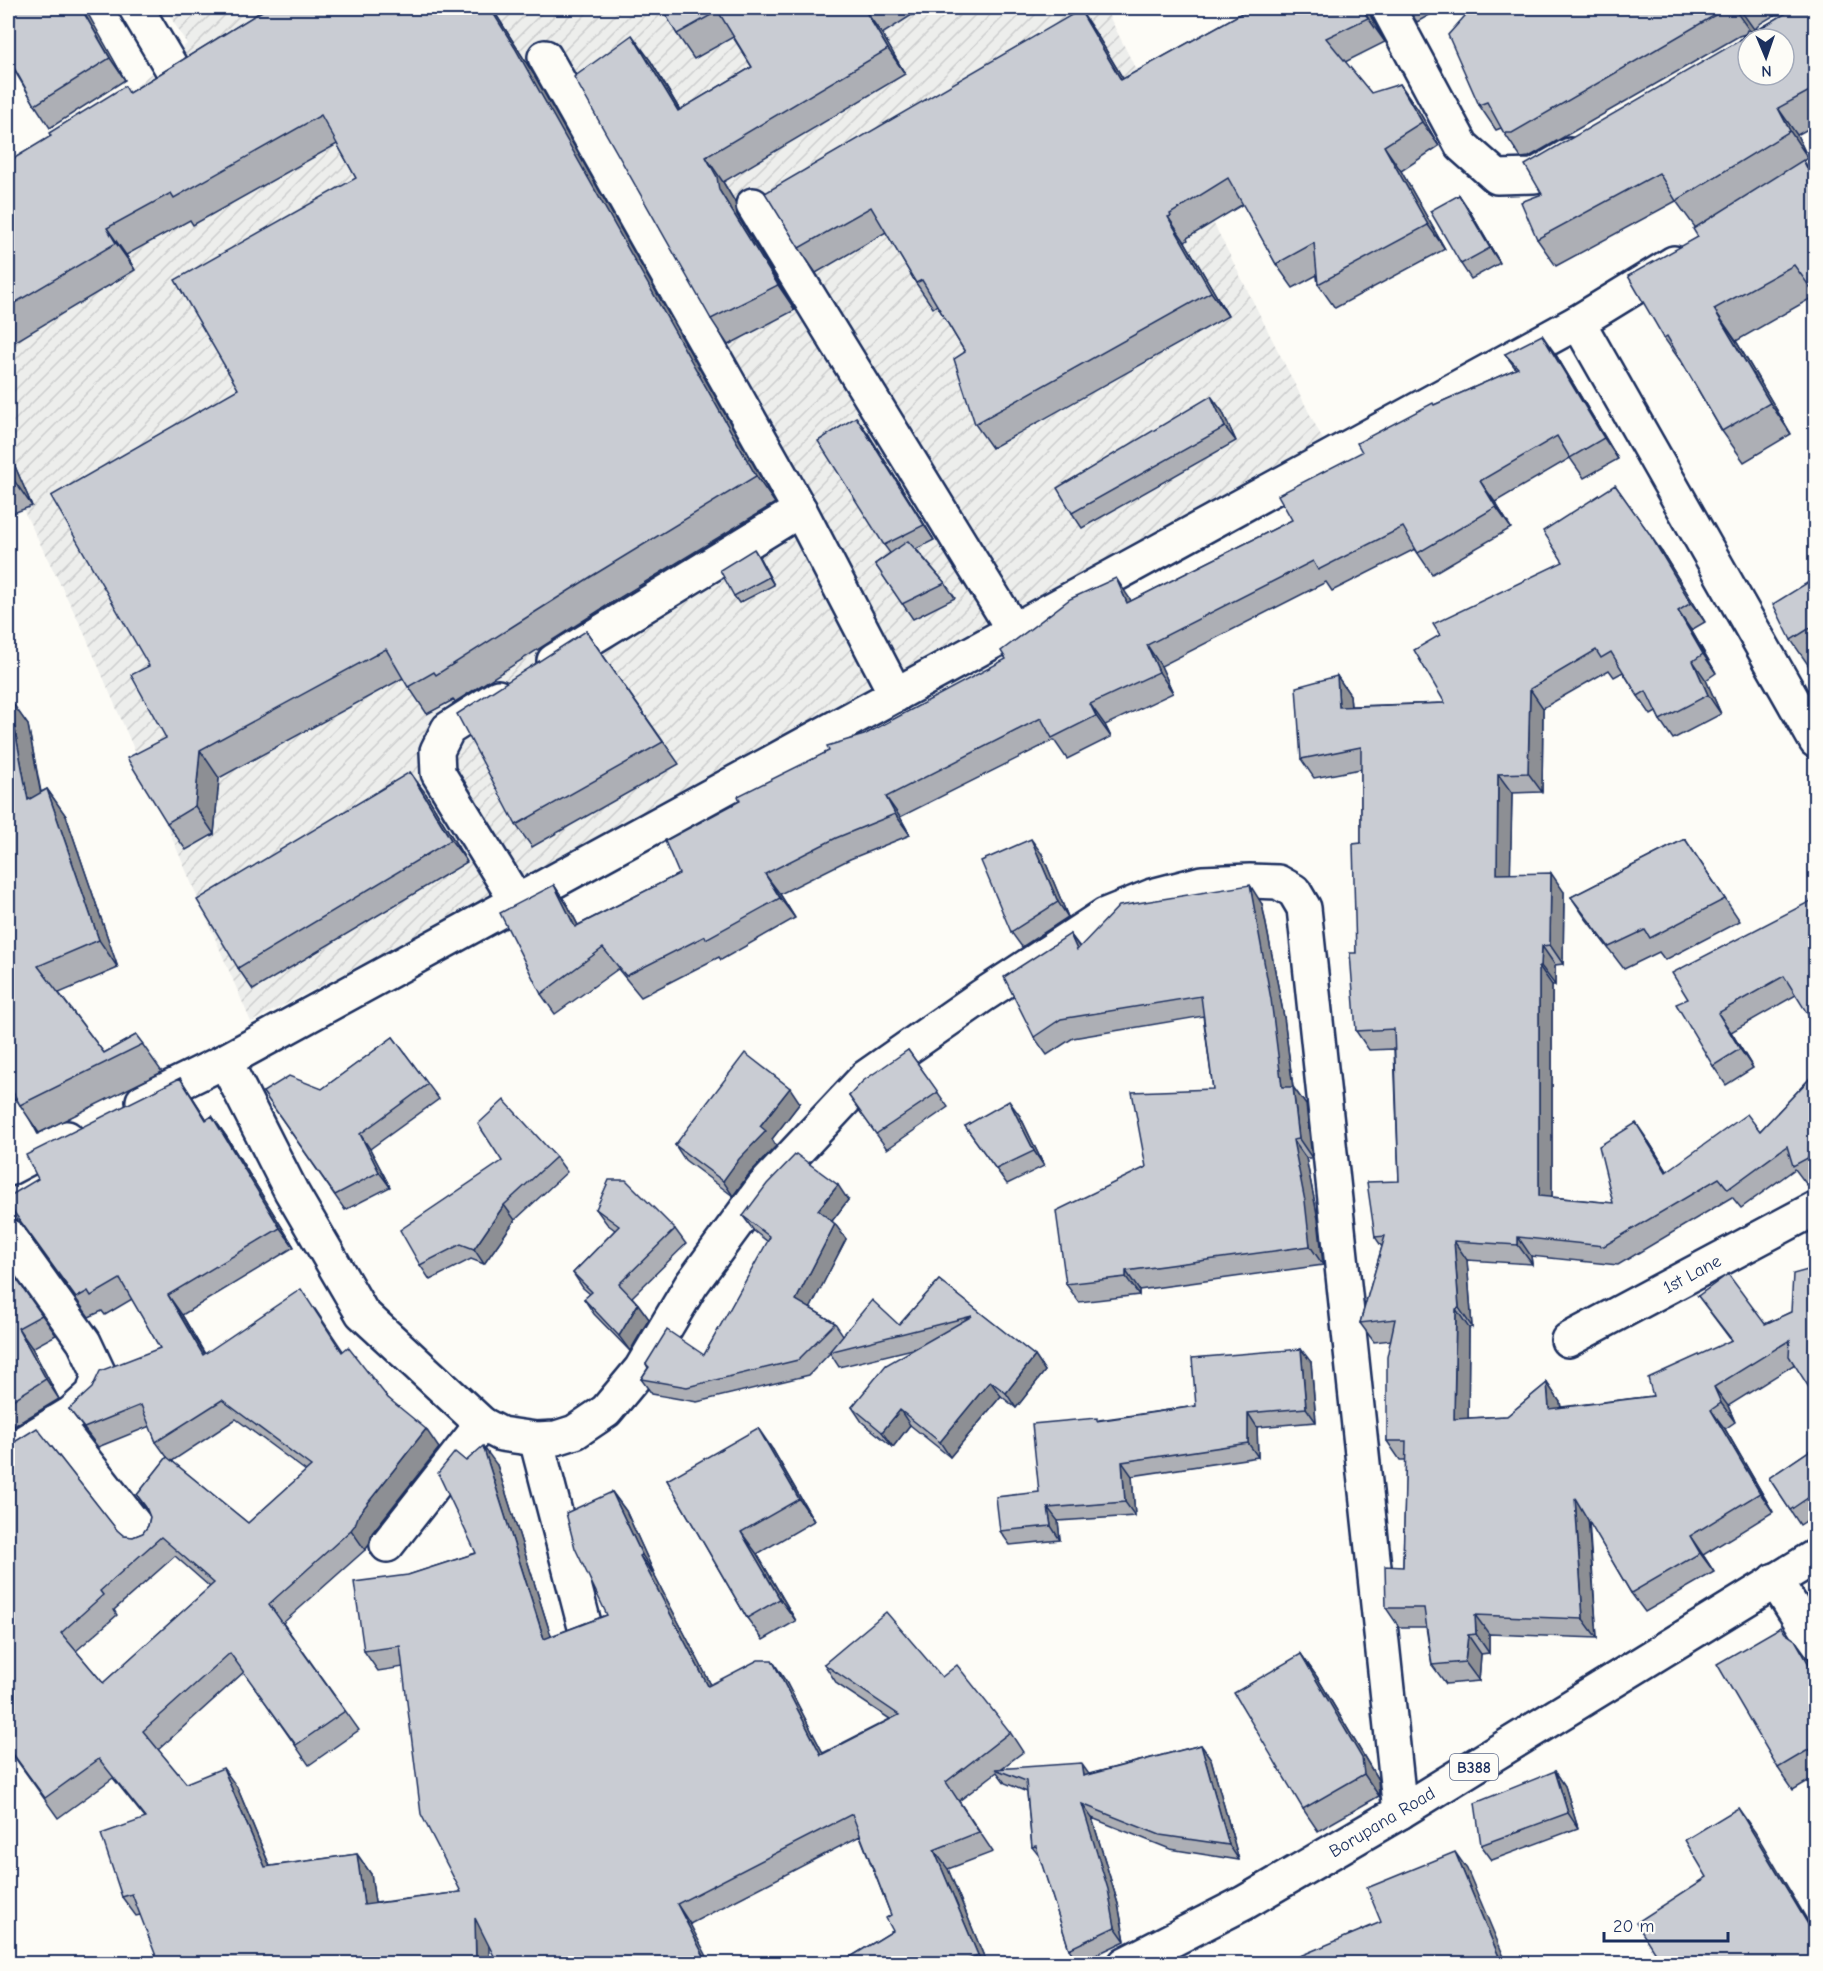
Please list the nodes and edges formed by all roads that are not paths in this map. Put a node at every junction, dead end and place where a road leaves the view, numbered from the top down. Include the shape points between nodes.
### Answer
1 (136, 8) edge
2 (1388, 8) edge
3 (545, 57) dead end
4 (145, 90) edge
5 (1595, 141) edge
6 (753, 205) dead end
7 (1696, 249) edge
8 (1578, 322) junction
9 (800, 510) junction
10 (1014, 631) junction
11 (896, 695) junction
12 (1815, 741) edge
13 (517, 902) junction
14 (225, 1061) junction
15 (8, 1115) edge
16 (19, 1163) edge
17 (1815, 1208) edge
18 (8, 1236) edge
19 (1568, 1340) dead end
20 (55, 1423) junction
21 (482, 1424) junction
22 (536, 1439) junction
23 (8, 1452) edge
24 (144, 1538) edge
25 (387, 1545) dead end
26 (1815, 1556) edge
27 (1775, 1580) junction
28 (585, 1628) edge
29 (1815, 1645) edge
30 (1400, 1812) junction
31 (1125, 1964) edge

1 - 4 street via 184,63
2 - 5 street via 1462,146 1497,177 1534,176
3 - 9 street
6 - 10 street
7 - 8 street
8 - 10 street
8 - 12 street
9 - 11 street
9 - 13 street via 448,729 437,751 438,773
10 - 11 street
11 - 13 street
13 - 14 street
14 - 16 street
14 - 21 street via 291,1191 362,1313
15 - 16 street
17 - 19 street, 1st Lane
18 - 20 street via 84,1342 99,1374 93,1394
20 - 23 street
20 - 24 street
21 - 22 street via 501,1434
21 - 25 street
22 - 28 street
22 - 30 street via 575,1432 606,1411 641,1369 691,1285 763,1187 866,1077 1105,915 1152,896 1202,883 1278,882 1294,891 1304,908
26 - 27 street, Borupana Road / B388
27 - 29 street
27 - 30 street, Borupana Road / B388
30 - 31 street, Borupana Road / B388 via 1244,1903

